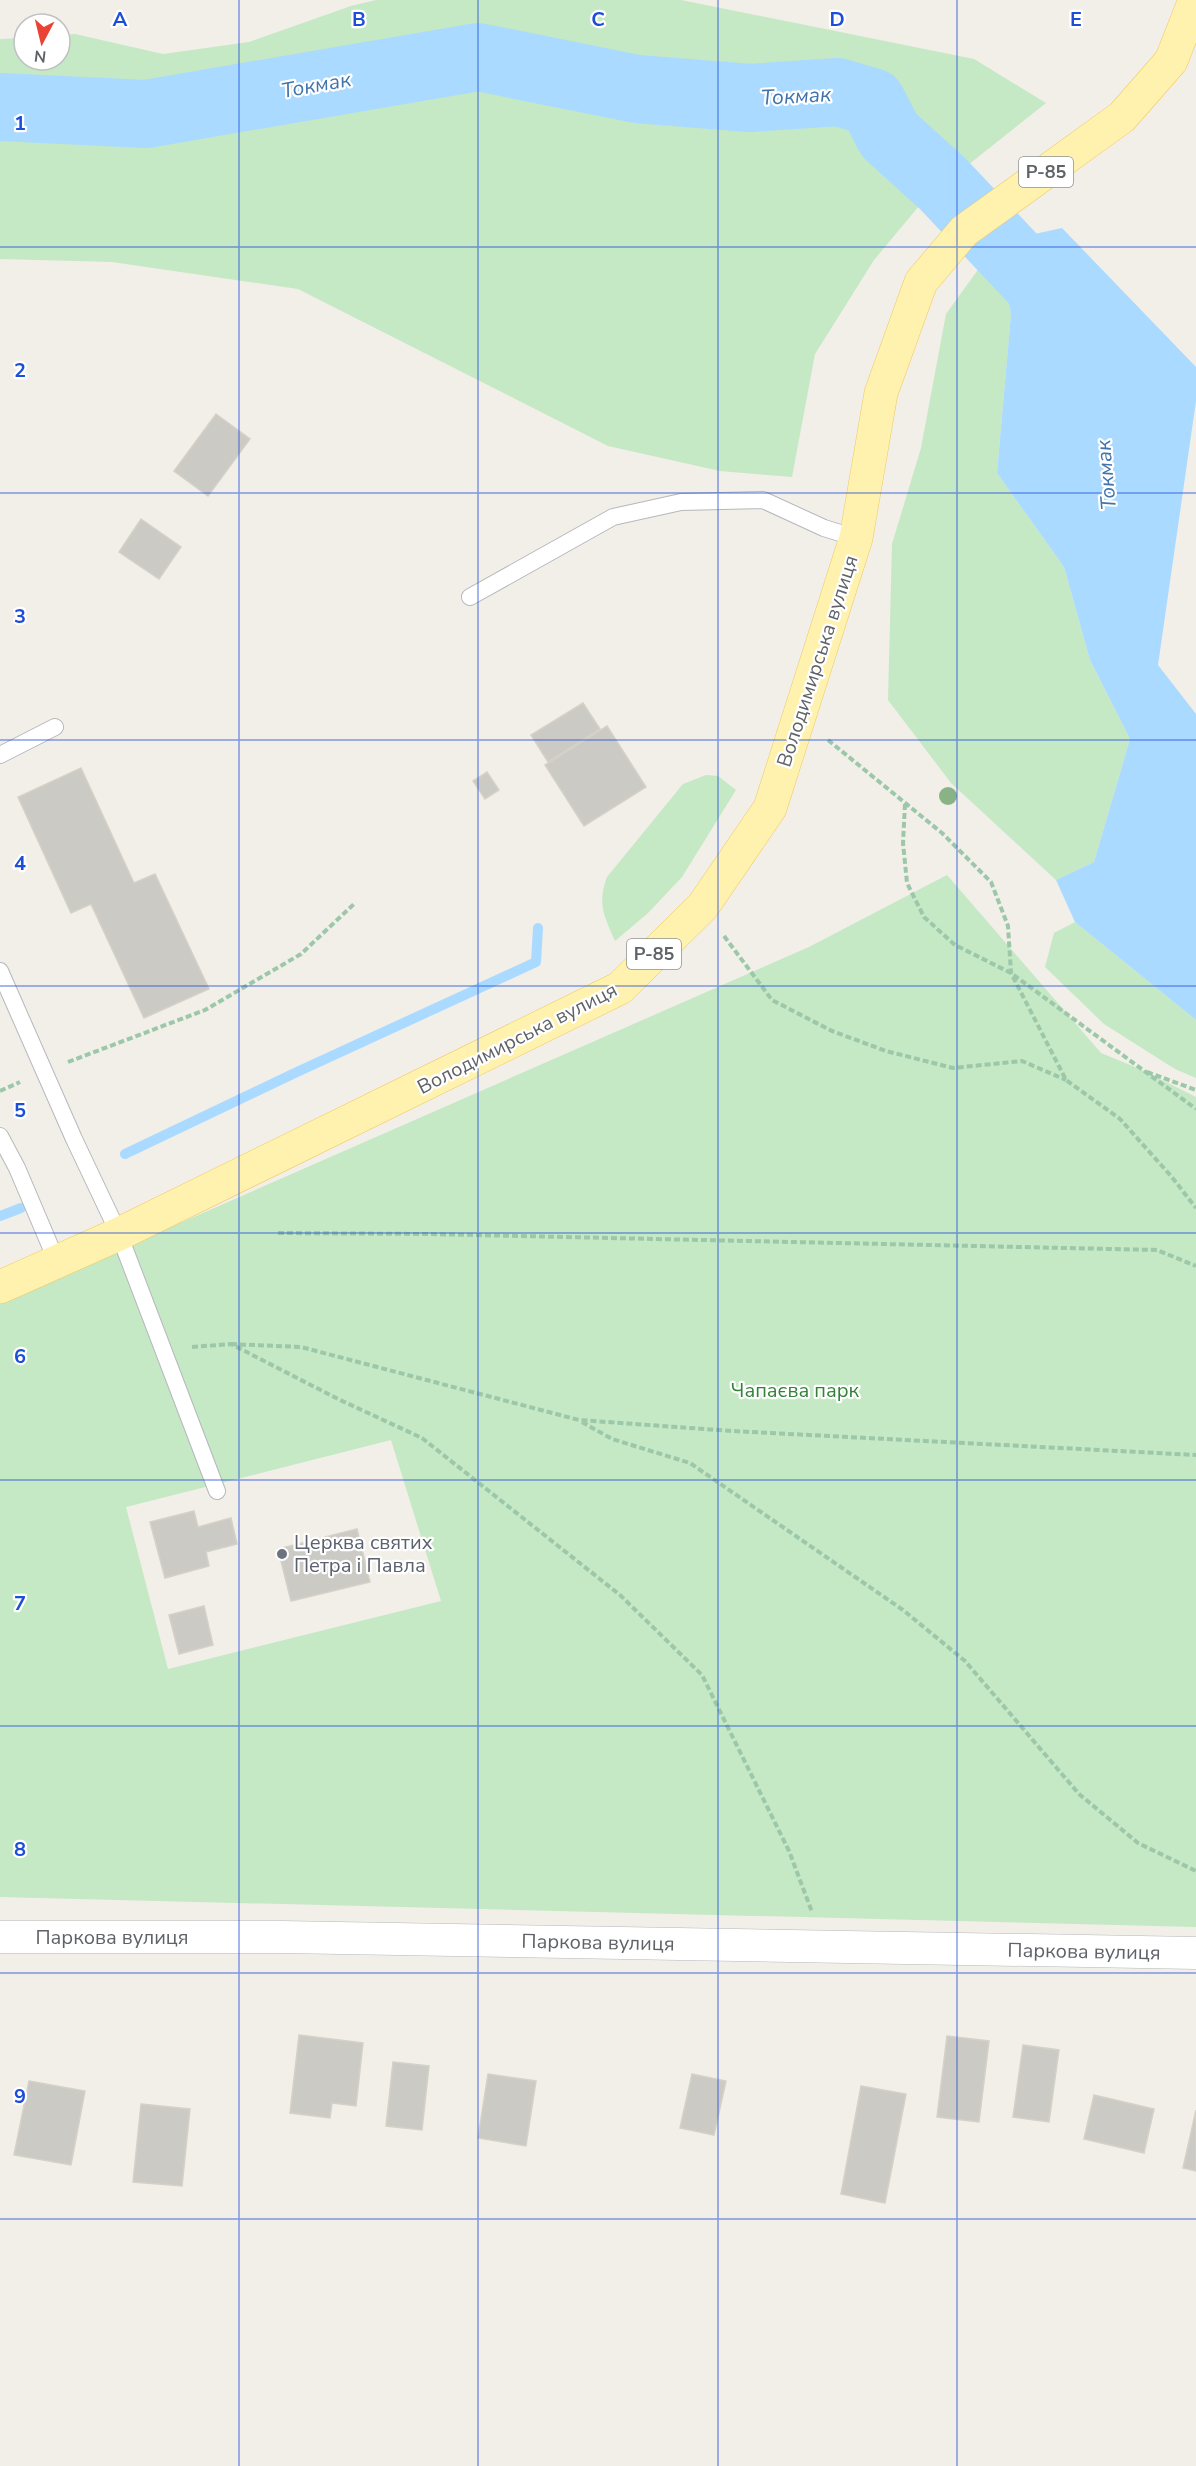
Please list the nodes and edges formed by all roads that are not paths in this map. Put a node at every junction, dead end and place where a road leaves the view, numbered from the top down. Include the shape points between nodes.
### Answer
1 (1195, 0) edge
2 (856, 538) junction
3 (470, 597) dead end
4 (55, 727) dead end
5 (0, 755) edge
6 (0, 971) edge
7 (0, 1136) edge
8 (119, 1234) junction
9 (57, 1262) junction
10 (0, 1287) edge
11 (216, 1491) dead end
12 (0, 1937) edge
13 (1196, 1953) edge

1 - 2 main road, Володимирська вулиця / Р-85 via 1172,61 1122,117 964,231 921,282 882,393
2 - 3 lane via 763,500 681,502 613,517
2 - 8 main road, Володимирська вулиця / Р-85 via 770,808 703,906 620,988
4 - 5 lane
6 - 8 lane
7 - 9 lane
8 - 9 main road, Володимирська вулиця / Р-85
8 - 11 lane
9 - 10 main road, Володимирська вулиця / Р-85
12 - 13 street, Паркова вулиця via 282,1937

